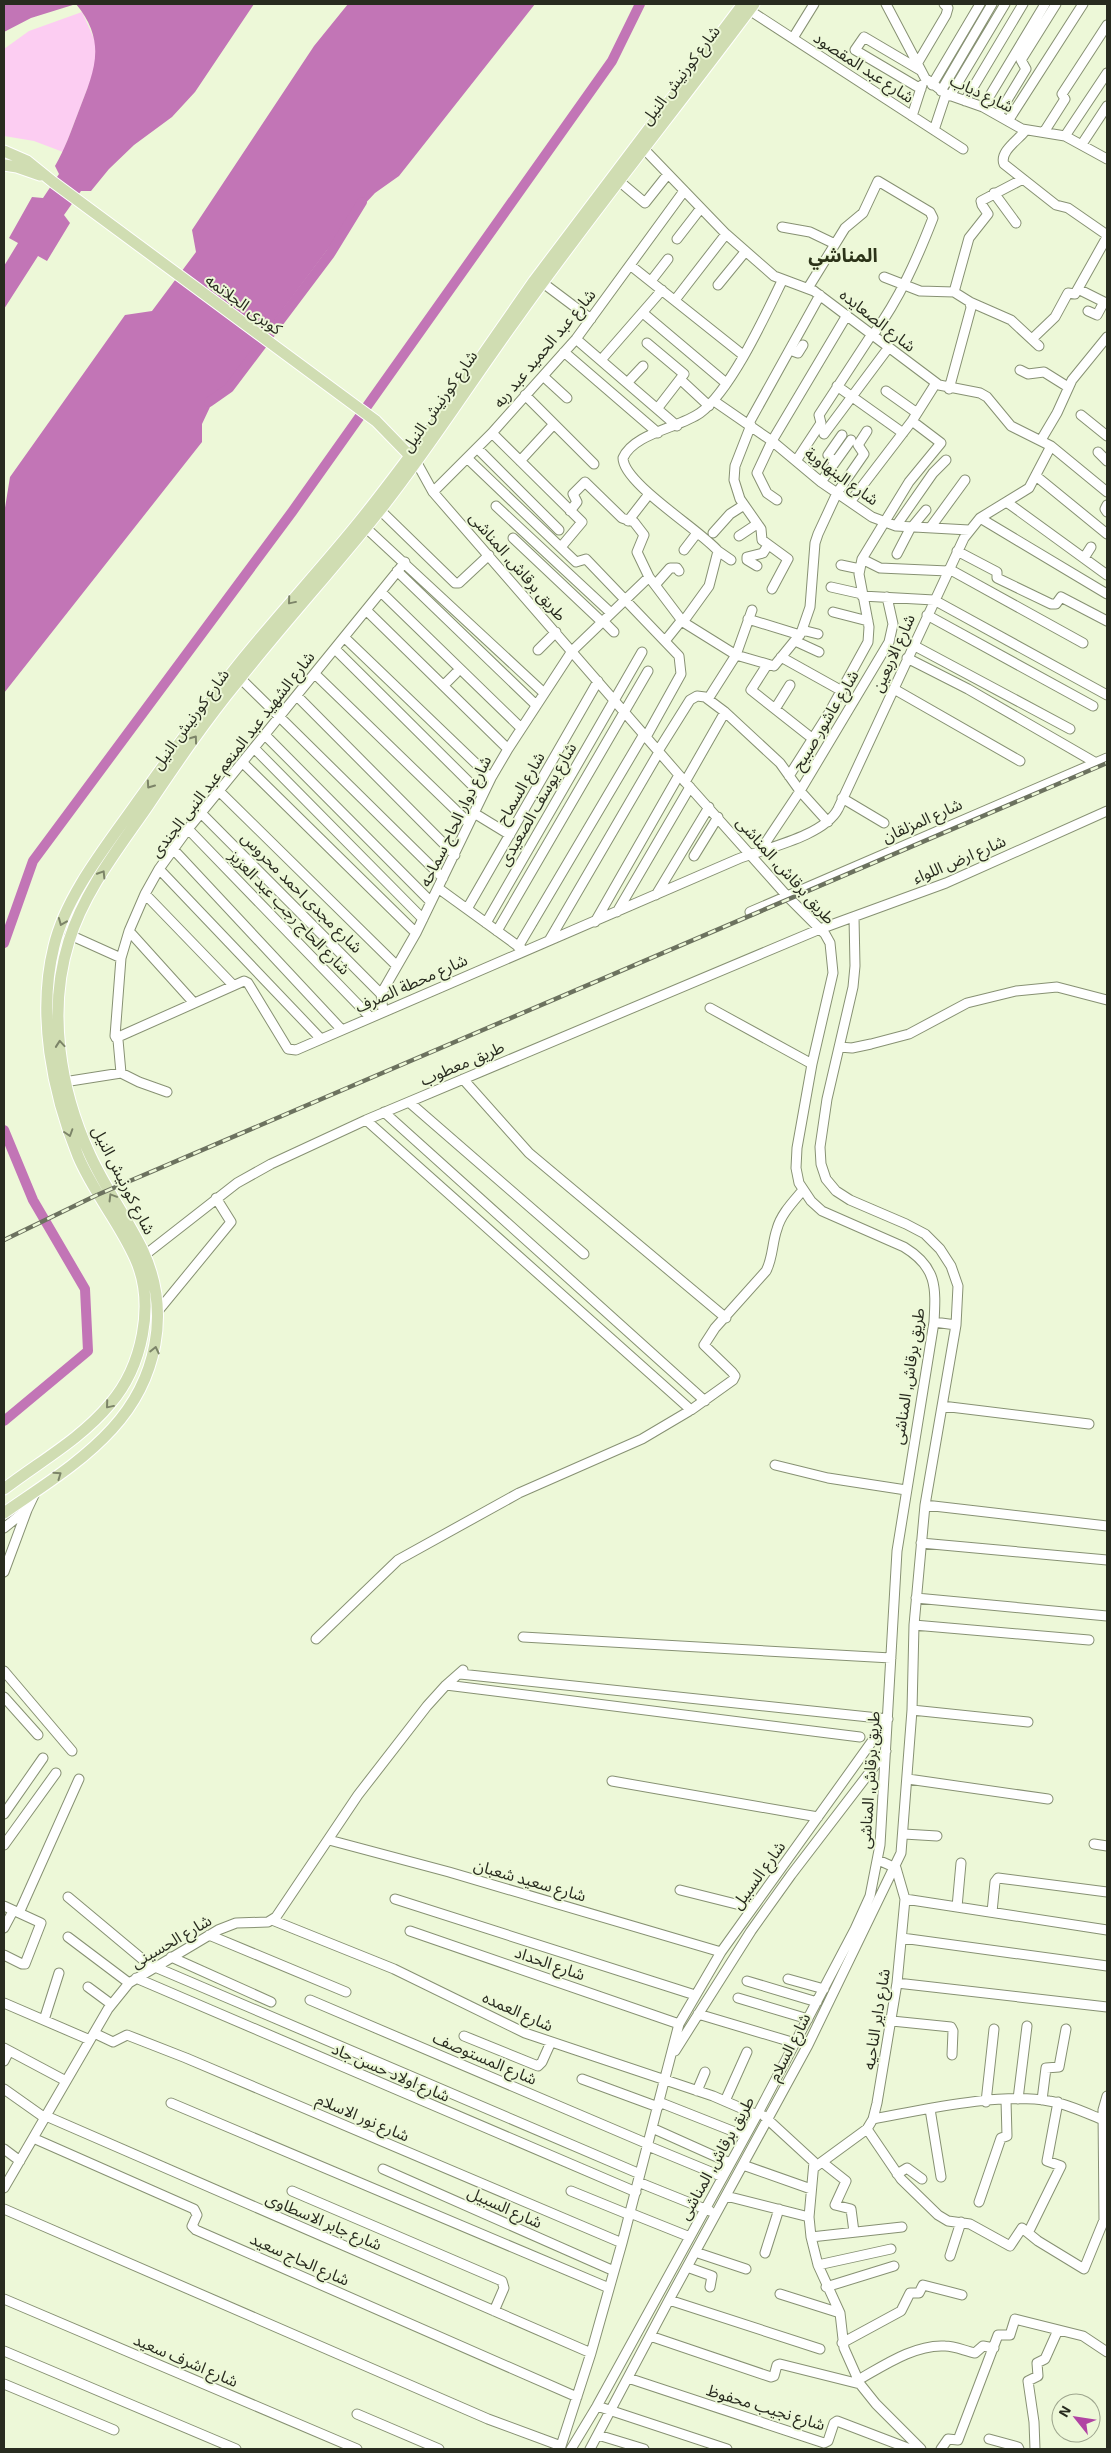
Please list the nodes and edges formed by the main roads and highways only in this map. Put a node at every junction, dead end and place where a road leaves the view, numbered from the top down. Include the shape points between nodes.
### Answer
1 (749, 6) edge
2 (655, 128) junction
3 (4, 151) edge
4 (4, 165) edge
5 (50, 180) junction
6 (414, 459) junction
7 (332, 561) junction
8 (247, 662) junction
9 (72, 901) junction
10 (82, 907) junction
11 (84, 1157) junction
12 (141, 1258) junction
13 (4, 1489) edge
14 (4, 1513) edge

1 - 2 main road, شارع كورنيش النيل
2 - 6 main road, شارع كورنيش النيل via 644,148
2 - 6 main road, شارع كورنيش النيل via 534,281
3 - 5 main road via 27,161
4 - 5 main road
5 - 6 main road, كوبرى الجلاتمه via 388,432
6 - 7 main road, شارع كورنيش النيل
6 - 7 main road, شارع كورنيش النيل via 380,510
7 - 8 main road, شارع كورنيش النيل
8 -> 9 main road, شارع كورنيش النيل via 132,810
10 -> 8 main road, شارع كورنيش النيل via 123,840 240,678
9 - 10 main road
9 -> 11 main road, شارع كورنيش النيل via 59,930 51,960 48,1024 56,1088 69,1135
11 -> 10 main road, شارع كورنيش النيل via 64,1082 59,1016 60,980 70,935
11 - 12 main road, شارع كورنيش النيل
12 -> 13 main road, شارع كورنيش النيل via 143,1324 138,1352 124,1385 98,1418
14 -> 12 main road, شارع كورنيش النيل via 94,1446 126,1412 139,1392 156,1349 158,1311 151,1274

